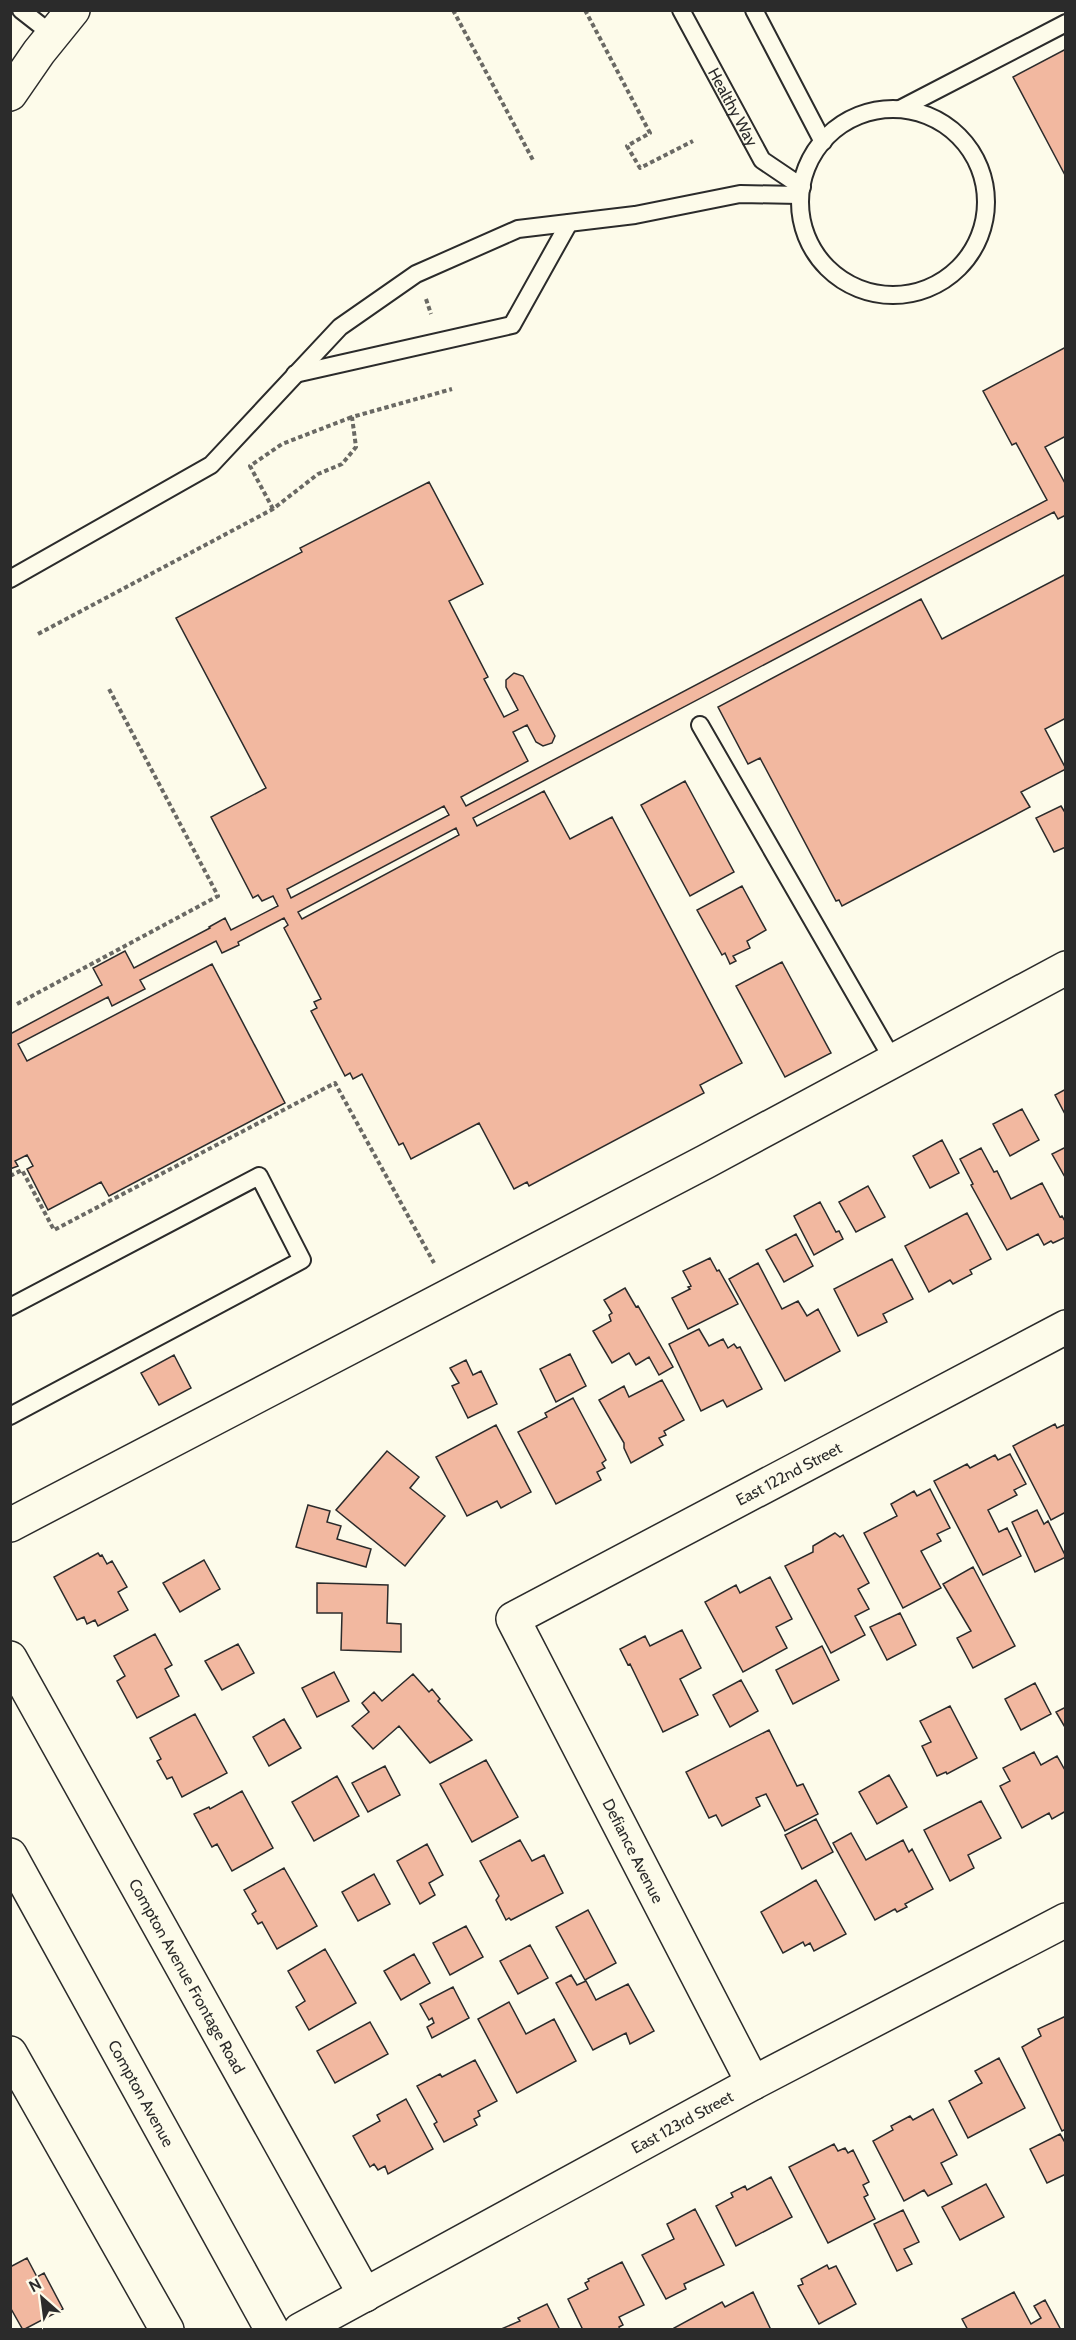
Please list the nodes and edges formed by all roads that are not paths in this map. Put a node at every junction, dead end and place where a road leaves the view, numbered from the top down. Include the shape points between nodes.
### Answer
1 (21, 10) edge
2 (73, 10) edge
3 (681, 10) edge
4 (754, 10) edge
5 (1065, 24) edge
6 (53, 35) junction
7 (10, 94) edge
8 (900, 109) junction
9 (823, 142) junction
10 (800, 191) junction
11 (569, 223) junction
12 (295, 374) junction
13 (10, 579) edge
14 (700, 726) dead end
15 (1065, 968) edge
16 (893, 1060) junction
17 (10, 1307) edge
18 (1065, 1327) edge
19 (10, 1416) edge
20 (10, 1525) edge
21 (513, 1619) joint
22 (10, 1658) edge
23 (10, 1855) edge
24 (1065, 1920) edge
25 (10, 2053) edge
26 (753, 2083) junction
27 (365, 2295) junction
28 (167, 2330) edge
29 (272, 2330) edge
30 (300, 2330) edge

1 - 6 lane
2 - 6 street
3 - 10 lane, Healthy Way via 762,160
4 - 9 lane
5 - 8 lane
6 - 7 street
8 - 9 lane via 864,113 832,131
8 - 10 lane via 936,119 964,141 982,173 986,210 976,244 953,273 922,291 885,295 850,285 821,263 803,231
9 - 10 lane via 809,160
10 - 11 lane via 740,194 635,215
11 - 12 lane via 518,229 416,274 340,327
11 - 12 lane via 512,325
12 - 13 lane via 211,465
14 - 16 lane
15 - 16 street
16 - 20 street
17 - 19 lane via 259,1176 302,1260
18 - 21 street, East 122nd Street
21 - 26 street, Defiance Avenue
22 - 27 street, Compton Avenue Frontage Road
23 - 29 street, Compton Avenue
24 - 26 street, East 123rd Street
25 - 28 street
26 - 27 street, East 123rd Street
27 - 30 street, East 123rd Street

